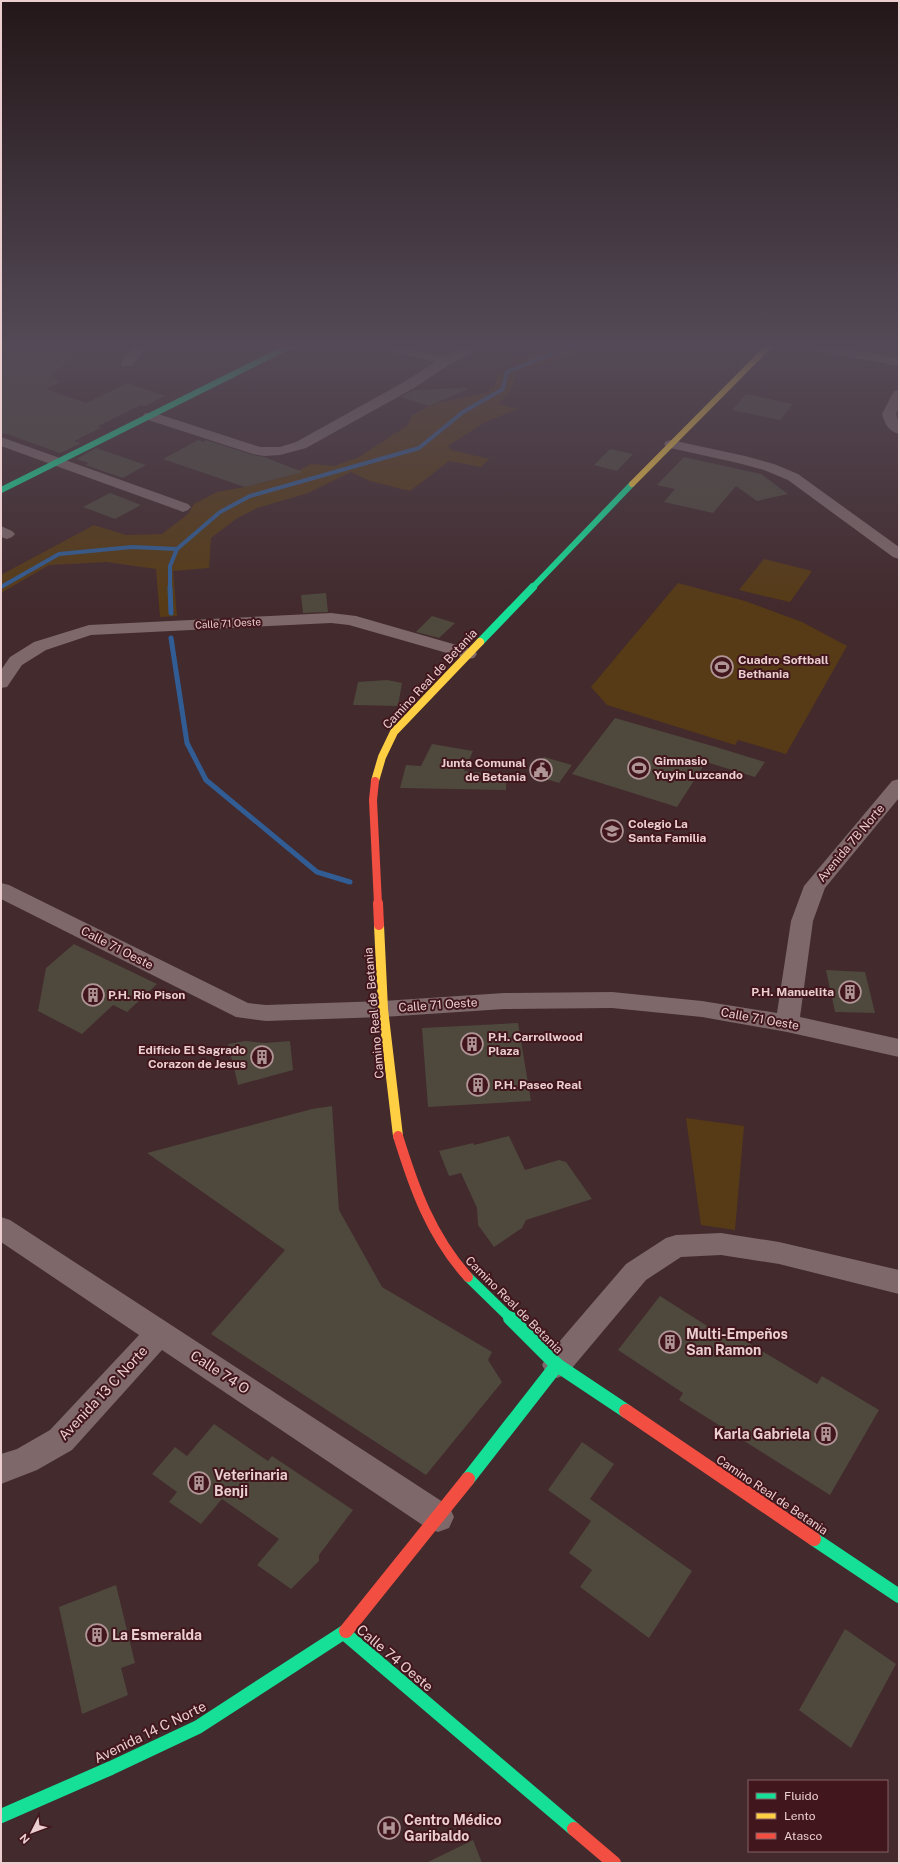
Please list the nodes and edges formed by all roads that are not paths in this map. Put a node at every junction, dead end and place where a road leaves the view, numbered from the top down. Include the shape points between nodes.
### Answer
1 (114, 434) edge
2 (206, 434) edge
3 (321, 434) edge
4 (681, 434) edge
5 (1, 441) edge
6 (671, 444) junction
7 (58, 462) junction
8 (1, 490) edge
9 (183, 507) dead end
10 (899, 554) edge
11 (468, 654) junction
12 (1, 683) edge
13 (899, 785) edge
14 (1, 890) edge
15 (383, 1009) junction
16 (787, 1023) junction
17 (899, 1048) edge
18 (1, 1228) edge
19 (899, 1282) edge
20 (159, 1332) junction
21 (557, 1365) junction
22 (1, 1469) edge
23 (438, 1517) junction
24 (899, 1596) edge
25 (344, 1633) junction
26 (1, 1816) edge
27 (614, 1863) edge

1 - 7 street
2 - 3 street via 272,453 301,445
4 - 6 street, Camino Real de Betania
5 - 7 street
6 - 10 street via 740,459 793,477
6 - 11 street, Camino Real de Betania
7 - 8 street
7 - 9 street
11 - 12 street, Calle 71 Oeste via 350,620 331,618 89,630 40,646 16,661
11 - 15 street, Camino Real de Betania via 394,732 375,777 373,800
13 - 16 street, Avenida 7B Norte via 815,886 802,921
14 - 15 street, Calle 71 Oeste via 244,1011 266,1013
15 - 16 street, Calle 71 Oeste via 504,1001 612,1000 702,1008
15 - 21 street, Camino Real de Betania via 397,1133 409,1172 431,1226 456,1265
16 - 17 street, Calle 71 Oeste
18 - 20 street, Calle 74 O
19 - 21 street via 779,1253 721,1244 676,1246 636,1272
20 - 22 street, Avenida 13 C Norte via 61,1440 26,1460
20 - 23 street, Calle 74 O
21 - 23 street, Calle 74 Oeste
21 - 24 street, Camino Real de Betania
23 - 25 street, Calle 74 Oeste
25 - 26 street, Avenida 14 C Norte via 198,1727
25 - 27 street, Calle 74 Oeste

